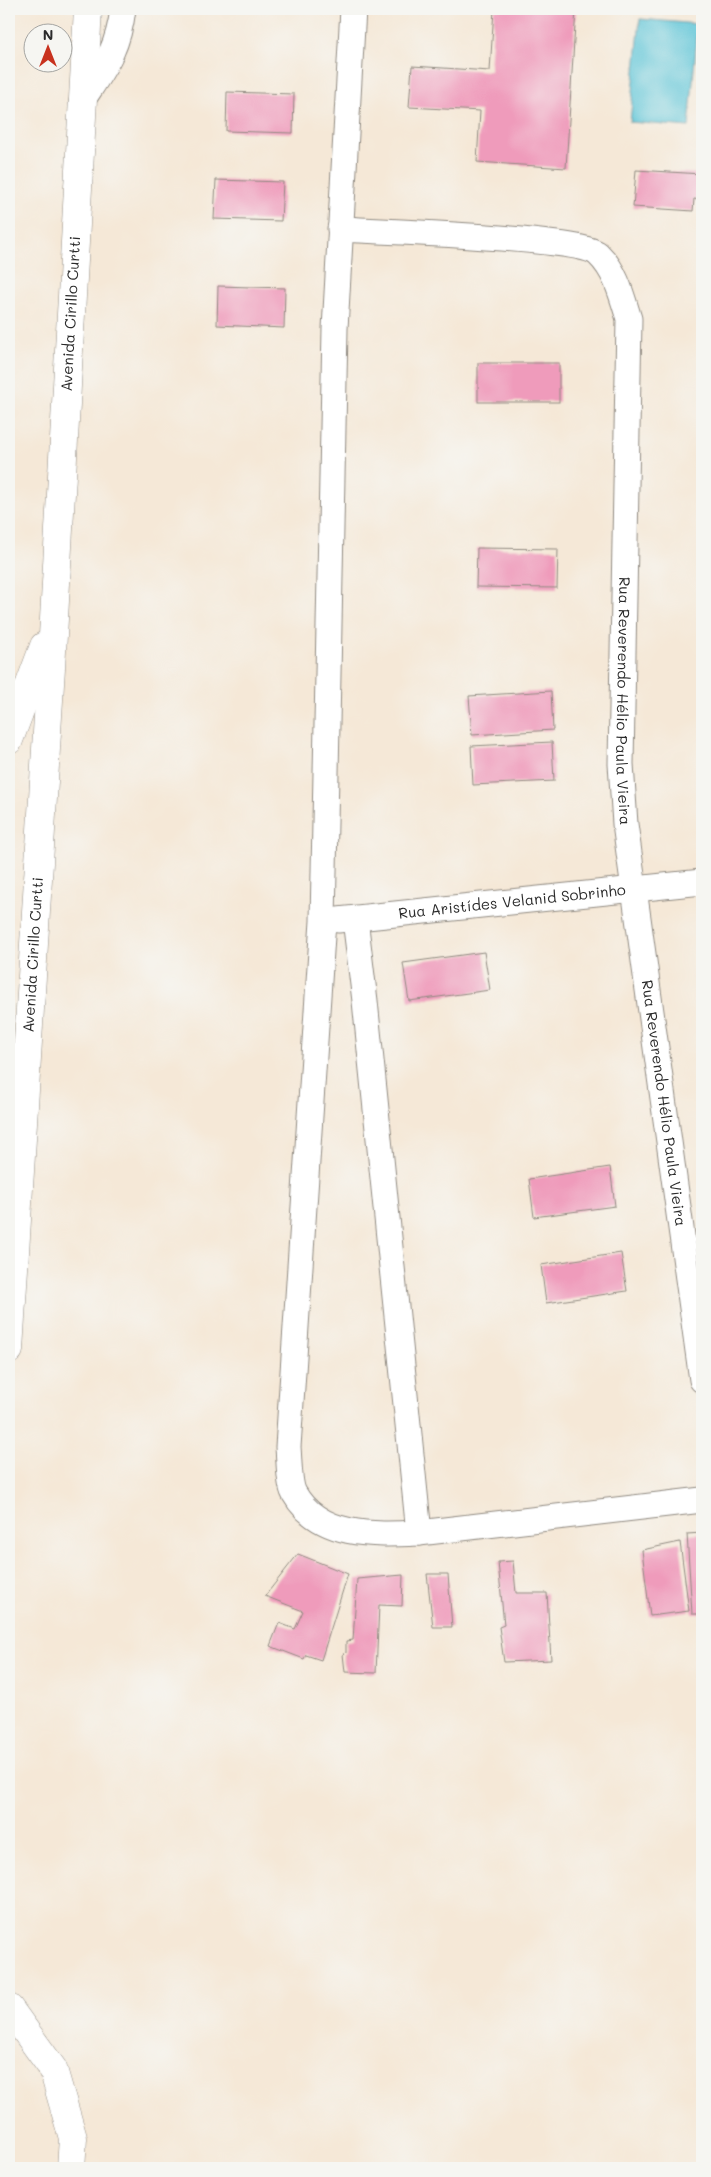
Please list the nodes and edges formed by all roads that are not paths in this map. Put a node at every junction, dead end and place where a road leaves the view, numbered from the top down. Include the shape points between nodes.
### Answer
1 (88, 9) edge
2 (123, 9) edge
3 (353, 9) edge
4 (82, 101) junction
5 (340, 229) junction
6 (54, 619) junction
7 (9, 740) edge
8 (702, 882) edge
9 (634, 889) junction
10 (355, 919) junction
11 (323, 921) junction
12 (9, 1350) edge
13 (702, 1380) edge
14 (702, 1500) edge
15 (419, 1532) junction
16 (10, 2004) edge
17 (71, 2168) edge

1 - 4 main road, Avenida Cirillo Curtti
2 - 4 street via 120,34 110,58
3 - 5 street
4 - 6 main road, Avenida Cirillo Curtti
5 - 9 street, Rua Reverendo Hélio Paula Vieira via 551,242 597,253 617,280 629,319 621,764
5 - 11 street
6 - 7 main road, Avenida Cirillo Curtti
6 - 12 main road, Avenida Cirillo Curtti
8 - 9 street, Rua Aristídes Velanid Sobrinho
9 - 10 street, Rua Aristídes Velanid Sobrinho
9 - 13 street, Rua Reverendo Hélio Paula Vieira
10 - 11 street, Rua Aristídes Velanid Sobrinho
10 - 15 street
11 - 15 street via 288,1447 292,1492 312,1516 340,1530 377,1535
14 - 15 street
16 - 17 main road via 54,2069 73,2138

